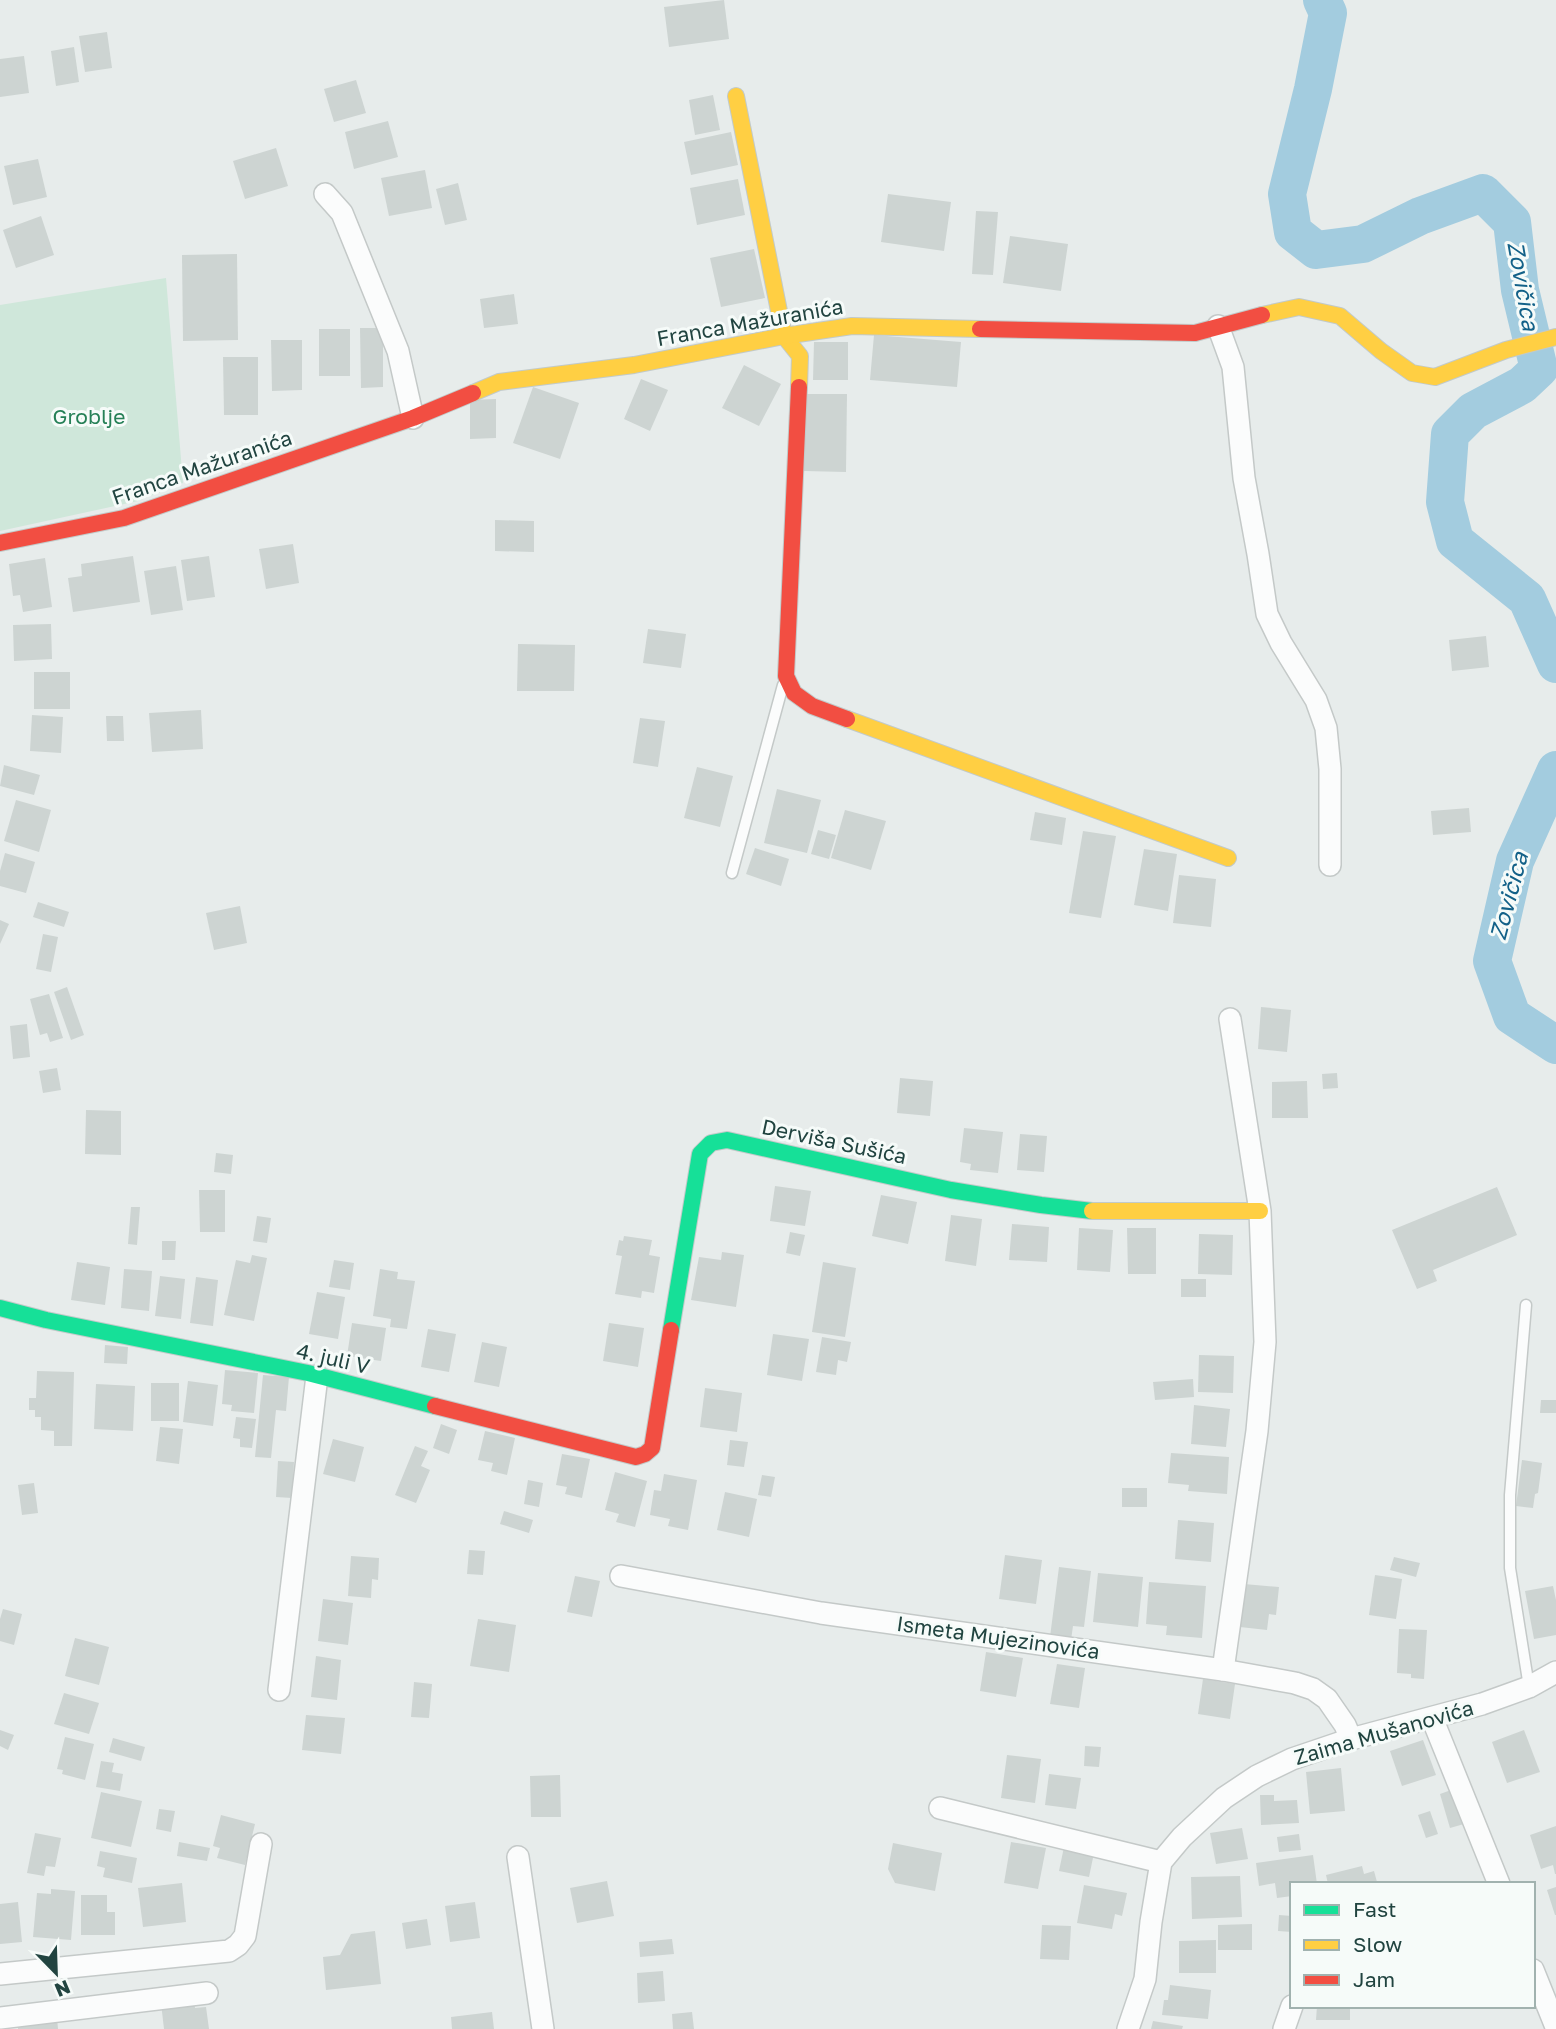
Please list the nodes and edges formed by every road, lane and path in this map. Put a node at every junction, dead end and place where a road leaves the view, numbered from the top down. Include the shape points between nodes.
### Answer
1 (736, 96) dead end
2 (325, 194) dead end
3 (1218, 326) junction
4 (784, 336) junction
5 (1556, 337) edge
6 (413, 418) junction
7 (0, 543) edge
8 (786, 676) junction
9 (1228, 858) dead end
10 (1330, 865) dead end
11 (732, 873) dead end
12 (1230, 1019) dead end
13 (1259, 1211) junction
14 (1526, 1305) dead end
15 (0, 1308) edge
16 (317, 1376) junction
17 (652, 1448) joint
18 (621, 1576) dead end
19 (1223, 1670) junction
20 (1556, 1672) edge
21 (1529, 1687) junction
22 (279, 1690) dead end
23 (1432, 1718) junction
24 (1351, 1739) junction
25 (940, 1808) dead end
26 (261, 1844) dead end
27 (518, 1857) dead end
28 (1161, 1862) junction
29 (1498, 1882) edge
30 (0, 1974) edge
31 (1535, 1975) edge
32 (207, 1993) dead end
33 (1291, 2008) edge
34 (0, 2018) edge
35 (1556, 2027) edge
36 (543, 2029) edge
37 (1128, 2029) edge
38 (1284, 2029) edge

1 - 4 street
2 - 6 street via 342,213 398,351
3 - 4 street, Franca Mažuranića via 1195,332 852,326
3 - 5 street, Franca Mažuranića via 1299,307 1340,316 1412,373 1435,377
3 - 10 street via 1233,367 1244,478 1267,614 1316,700 1326,728 1331,769
4 - 6 street, Franca Mažuranića via 634,365 499,382
4 - 8 street via 800,356
6 - 7 street, Franca Mažuranića via 124,518
8 - 9 street via 794,693 812,706
8 - 11 lane
12 - 13 street
13 - 17 street, Derviša Sušića via 1063,1209 727,1140 710,1143 700,1154
13 - 19 street via 1265,1342
14 - 21 lane via 1510,1495 1510,1568
15 - 16 street, 4. juli V
16 - 17 street, 4. juli V via 636,1457
16 - 22 street
18 - 19 street, Ismeta Mujezinovića via 821,1614
19 - 24 street, Ismeta Mujezinovića via 1313,1689 1327,1699
20 - 21 street, Zaima Mušanovića
21 - 23 street, Zaima Mušanovića
23 - 24 street, Zaima Mušanovića
23 - 29 street
24 - 28 street, Zaima Mušanovića via 1257,1776 1224,1798
25 - 28 street
26 - 30 street via 245,1936 229,1951
27 - 36 street
28 - 37 street via 1145,1979
31 - 35 street
32 - 34 street
33 - 38 street

